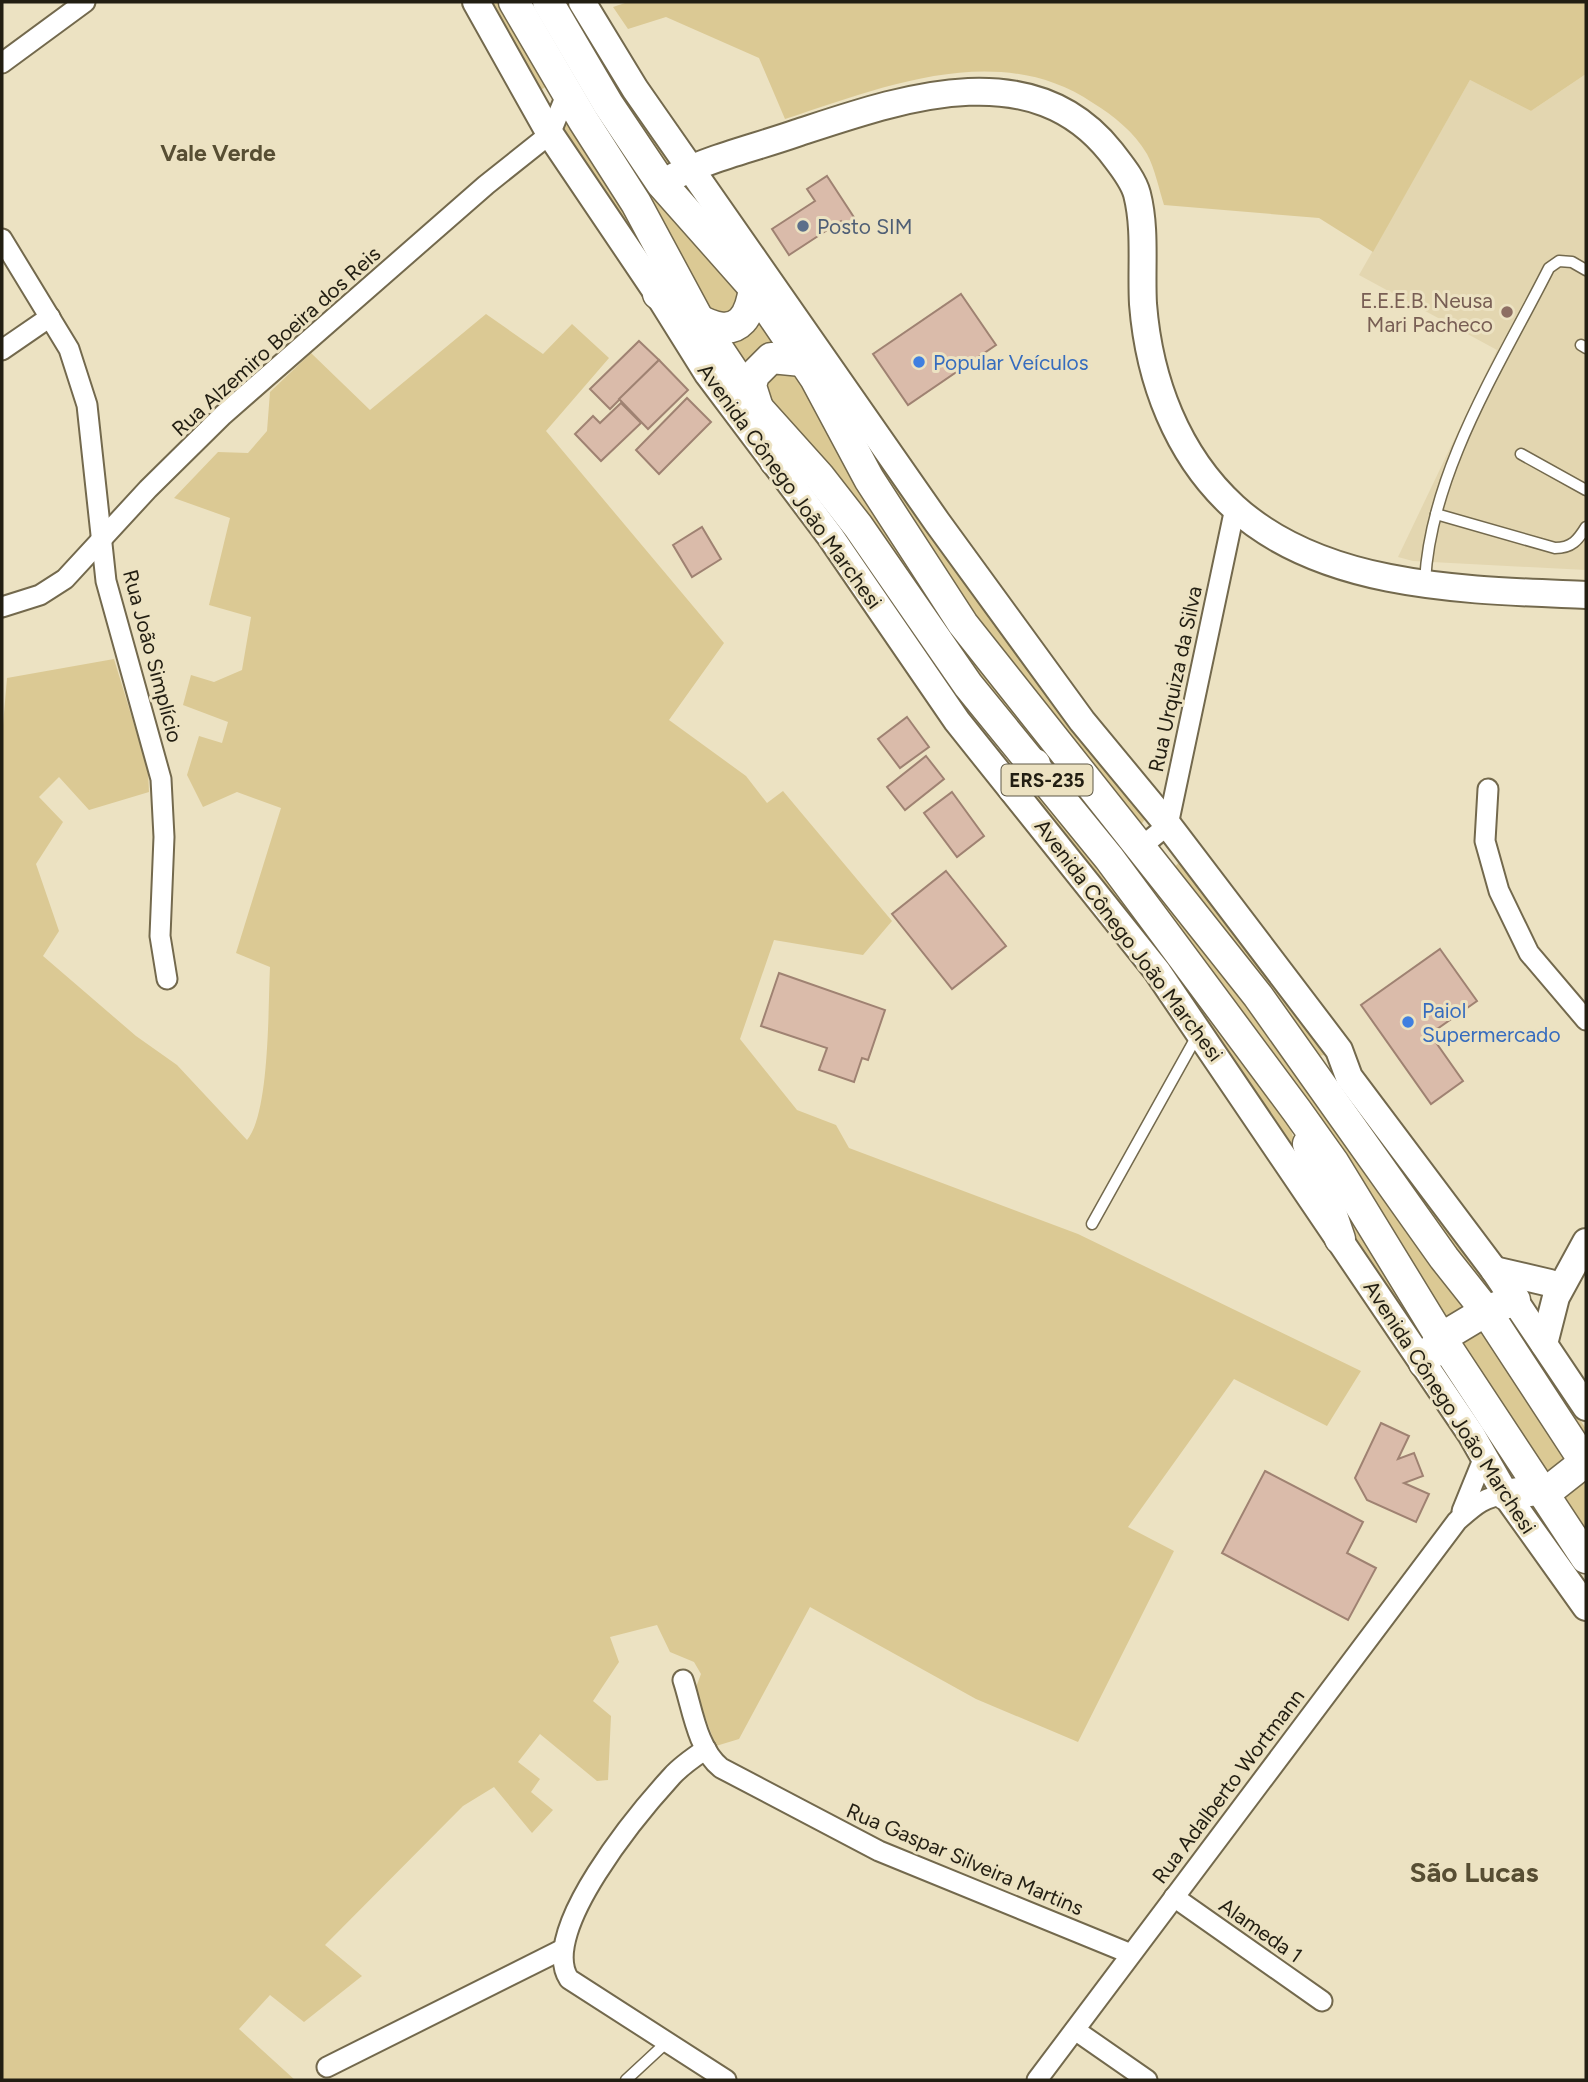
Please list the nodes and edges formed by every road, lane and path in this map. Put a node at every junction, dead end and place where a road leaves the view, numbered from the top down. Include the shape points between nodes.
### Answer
1 (85, 2) edge
2 (476, 2) edge
3 (514, 2) edge
4 (548, 2) edge
5 (582, 2) edge
6 (2, 63) edge
7 (567, 93) junction
8 (550, 134) junction
9 (691, 169) junction
10 (661, 183) junction
11 (2, 239) edge
12 (1586, 270) edge
13 (754, 288) junction
14 (658, 294) junction
15 (50, 317) junction
16 (699, 320) junction
17 (2, 350) edge
18 (802, 361) junction
19 (757, 407) junction
20 (1521, 454) dead end
21 (775, 461) junction
22 (1586, 491) edge
23 (1235, 508) junction
24 (1436, 514) junction
25 (1586, 527) edge
26 (104, 538) junction
27 (1424, 584) junction
28 (1586, 595) edge
29 (2, 607) edge
30 (1035, 764) junction
31 (1013, 788) junction
32 (1488, 789) dead end
33 (1168, 825) junction
34 (1141, 847) junction
35 (167, 979) dead end
36 (1586, 1020) edge
37 (1200, 1031) junction
38 (1338, 1086) junction
39 (1297, 1111) junction
40 (1093, 1224) dead end
41 (1340, 1239) junction
42 (1586, 1242) edge
43 (1571, 1266) junction
44 (1494, 1270) junction
45 (1550, 1283) junction
46 (1514, 1300) junction
47 (1486, 1311) junction
48 (1441, 1338) junction
49 (1544, 1344) junction
50 (1424, 1363) junction
51 (1586, 1407) edge
52 (1484, 1457) junction
53 (1586, 1462) edge
54 (1541, 1491) junction
55 (1506, 1495) junction
56 (1458, 1521) junction
57 (1586, 1558) edge
58 (1586, 1607) edge
59 (683, 1679) dead end
60 (705, 1749) junction
61 (1174, 1896) junction
62 (564, 1949) junction
63 (1131, 1954) junction
64 (1322, 2001) dead end
65 (1075, 2030) junction
66 (667, 2042) junction
67 (327, 2067) dead end
68 (626, 2080) edge
69 (726, 2080) edge
70 (1037, 2080) edge
71 (1147, 2080) edge

1 - 6 street
2 - 8 street, Avenida Cônego João Marchesi
3 - 7 main road, Avenida Cônego João Marchesi / ERS-235
4 - 10 main road, ERS-235
5 - 9 street
7 - 8 street, Rua Alzemiro Boeira dos Reis
7 - 16 main road, Avenida Cônego João Marchesi / ERS-235 via 636,203
8 - 14 street, Avenida Cônego João Marchesi
8 - 26 street, Rua Alzemiro Boeira dos Reis via 223,415
9 - 10 street
9 - 23 street via 885,104 945,92 1003,92 1044,102 1078,119 1104,144 1137,191 1153,373 1165,406 1197,464
9 - 33 street via 937,522 1082,721
10 - 13 main road, ERS-235
11 - 15 street, Rua João Simplício
12 - 24 lane via 1559,261 1549,268 1456,454
13 - 16 main road via 751,308 735,327 713,327
13 - 18 main road, ERS-235
14 - 16 main road
14 - 21 street, Avenida Cônego João Marchesi via 708,374
15 - 17 street
15 - 26 street, Rua João Simplício via 69,349 87,405
16 - 19 main road, Avenida Cônego João Marchesi / ERS-235
18 - 19 main road via 781,356 762,364 751,386
18 - 34 main road, ERS-235 via 869,478 963,624
19 - 21 main road
19 - 30 main road, Avenida Cônego João Marchesi / ERS-235 via 819,476 968,685
20 - 22 lane
21 - 31 street, Avenida Cônego João Marchesi via 957,721
23 - 27 street via 1283,540 1316,555 1346,567
23 - 33 street, Rua Urquiza da Silva
24 - 25 lane via 1555,548 1576,542
24 - 27 lane via 1426,548
26 - 29 street, Rua Alzemiro Boeira dos Reis via 65,579 40,595
26 - 35 street, Rua João Simplício via 106,581 161,779 160,936
27 - 28 street
30 - 31 main road
30 - 39 main road, Avenida Cônego João Marchesi / ERS-235
31 - 37 street, Avenida Cônego João Marchesi
32 - 36 street via 1485,841 1499,891 1529,953
33 - 34 street
33 - 38 street via 1339,1050
34 - 38 main road, ERS-235 via 1258,996
37 - 40 lane
37 - 41 street, Avenida Cônego João Marchesi
38 - 44 street
38 - 47 main road, ERS-235 via 1444,1258
39 - 41 main road
39 - 48 main road, Avenida Cônego João Marchesi / ERS-235
41 - 50 street, Avenida Cônego João Marchesi
42 - 43 street
43 - 45 street
43 - 49 street via 1552,1310
44 - 45 street
44 - 46 street
45 - 46 street via 1534,1295
46 - 47 main road
46 - 49 street
47 - 48 main road
47 - 53 main road, ERS-235
48 - 50 main road
48 - 54 main road, Avenida Cônego João Marchesi / ERS-235
49 - 51 street
50 - 52 street, Avenida Cônego João Marchesi
52 - 55 street, Avenida Cônego João Marchesi
52 - 56 street, Rua Adalberto Wortmann
53 - 54 main road
54 - 55 main road
54 - 57 main road, Avenida Cônego João Marchesi / ERS-235
55 - 56 street, Rua Adalberto Wortmann via 1479,1501
55 - 58 street, Avenida Cônego João Marchesi
56 - 61 street, Rua Adalberto Wortmann
59 - 60 street, Rua Gaspar Silveira Martins
60 - 62 street via 674,1774 604,1859
60 - 63 street, Rua Gaspar Silveira Martins via 721,1768 879,1851
61 - 63 street, Rua Adalberto Wortmann
61 - 64 street, Alameda 1
62 - 66 street via 562,1967 569,1979
62 - 67 street
63 - 65 street, Rua Adalberto Wortmann
65 - 70 street, Rua Adalberto Wortmann
65 - 71 street
66 - 68 lane
66 - 69 street

